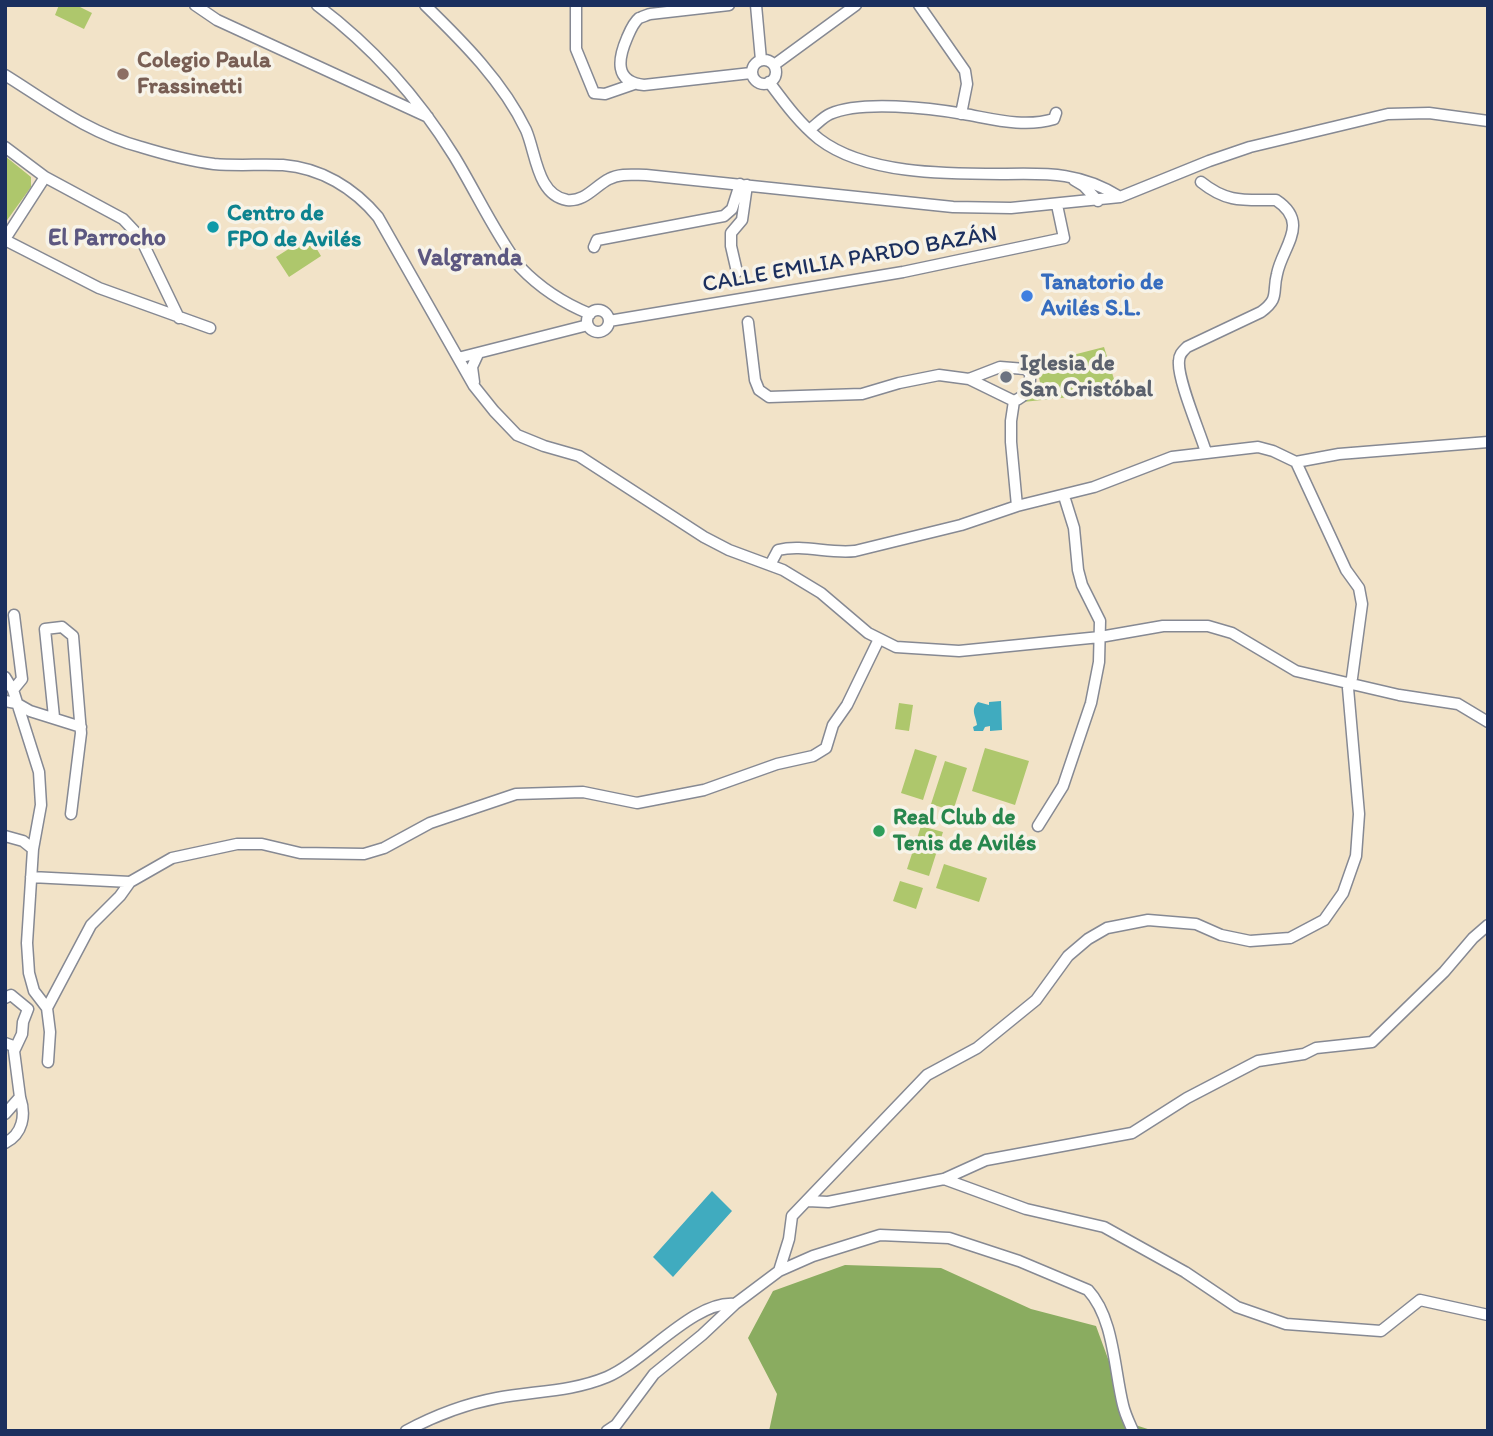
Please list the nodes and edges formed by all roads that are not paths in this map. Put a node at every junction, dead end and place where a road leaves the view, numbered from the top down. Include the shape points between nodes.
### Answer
1 (195, 5) edge
2 (317, 5) edge
3 (425, 5) edge
4 (576, 5) edge
5 (653, 5) edge
6 (729, 5) edge
7 (756, 5) edge
8 (856, 5) edge
9 (919, 5) edge
10 (665, 12) junction
11 (761, 60) junction
12 (774, 65) junction
13 (751, 73) junction
14 (5, 75) edge
15 (769, 82) junction
16 (634, 84) junction
17 (405, 86) junction
18 (390, 101) junction
19 (961, 114) junction
20 (430, 119) junction
21 (1042, 121) dead end
22 (1488, 121) edge
23 (809, 130) junction
24 (5, 147) edge
25 (45, 177) junction
26 (1201, 182) dead end
27 (1090, 183) junction
28 (744, 185) junction
29 (1120, 197) junction
30 (1098, 201) junction
31 (1075, 203) junction
32 (1057, 205) junction
33 (5, 239) edge
34 (594, 247) dead end
35 (737, 272) dead end
36 (590, 314) junction
37 (179, 318) junction
38 (609, 321) junction
39 (748, 322) dead end
40 (588, 325) junction
41 (210, 328) dead end
42 (478, 354) junction
43 (458, 358) junction
44 (969, 379) junction
45 (474, 386) junction
46 (1014, 401) junction
47 (1488, 442) edge
48 (1206, 452) junction
49 (1296, 462) junction
50 (1064, 496) junction
51 (1017, 506) junction
52 (770, 565) junction
53 (14, 615) dead end
54 (1100, 637) junction
55 (879, 639) junction
56 (5, 677) edge
57 (1351, 683) junction
58 (13, 690) junction
59 (11, 702) edge
60 (54, 718) junction
61 (1488, 722) edge
62 (81, 727) junction
63 (71, 814) dead end
64 (1038, 827) dead end
65 (5, 836) edge
66 (33, 849) junction
67 (32, 877) junction
68 (130, 882) junction
69 (1488, 925) edge
70 (5, 998) edge
71 (47, 1008) junction
72 (11, 1045) edge
73 (48, 1062) dead end
74 (13, 1100) edge
75 (5, 1114) edge
76 (5, 1143) edge
77 (944, 1179) junction
78 (808, 1201) junction
79 (779, 1271) junction
80 (735, 1304) junction
81 (1488, 1315) edge
82 (406, 1431) edge
83 (607, 1431) edge
84 (1133, 1431) edge

1 - 18 street via 217,20
2 - 17 street via 382,60
3 - 28 street via 466,45 510,103 545,184 556,196 577,200 611,177 625,174
4 - 16 street via 576,49 591,89 599,95
5 - 10 street
6 - 10 street
7 - 11 street
8 - 12 street
9 - 19 street via 965,71
10 - 16 street via 639,18 623,47 621,70
11 - 12 street
11 - 13 street
12 - 15 street via 776,74
13 - 15 street via 759,83
13 - 16 street
14 - 43 street via 73,120 140,147 211,163 284,165 346,186 378,217
15 - 23 street
17 - 18 street
17 - 20 street
18 - 20 street
19 - 21 street via 998,121
19 - 23 street via 915,108 848,109 828,115
20 - 36 street via 520,267 552,295
22 - 29 street via 1429,113 1388,114 1250,147
23 - 27 street via 839,151 869,163 950,173 1065,175
24 - 25 street
25 - 33 street
25 - 37 street via 123,219 140,237
26 - 48 street via 1233,200 1276,200 1287,211 1293,229 1270,306 1180,354 1181,378
27 - 29 street
27 - 30 street
27 - 31 street
28 - 32 street via 984,209
28 - 34 street via 724,216 597,240
28 - 35 street via 742,220 731,233
29 - 30 street
30 - 31 street
31 - 32 street
32 - 38 street, CALLE EMILIA PARDO BAZÁN via 1064,238 903,272
33 - 37 street via 99,288
36 - 38 street via 603,312
36 - 40 street
37 - 41 street
38 - 40 street via 602,331 593,331
39 - 44 street via 755,380 769,397 862,394 939,374
40 - 42 street
42 - 43 street
42 - 45 street via 472,367
43 - 45 street
44 - 46 street
44 - 46 street via 1000,367 1025,369 1030,373 1027,392
45 - 52 street via 517,435 579,456 712,541
46 - 51 street via 1011,442
47 - 49 street via 1339,454
48 - 49 street via 1258,447
48 - 50 street via 1172,457
49 - 57 street via 1359,589 1362,604
50 - 51 street
50 - 54 street via 1074,528 1078,570 1100,621
51 - 52 street via 855,551 788,547 778,550
52 - 55 street via 821,593
53 - 58 street via 22,679
54 - 55 street via 958,651 896,647
54 - 57 street via 1163,626 1208,626 1232,633 1296,671
54 - 64 street via 1091,703 1063,786
55 - 68 street via 833,724 826,748 813,756 704,790 637,803 583,792 516,794 430,823 364,854 300,853 262,844 237,844 172,858
56 - 58 street
57 - 61 street via 1458,704
57 - 78 street via 1359,814 1356,856 1343,893 1324,920 1290,938 1251,941 1196,924 1148,920 1107,928 1068,956 1036,1000 977,1048 927,1075
58 - 59 street
59 - 60 street
59 - 66 street via 39,772 41,805
60 - 62 street
60 - 62 street via 45,629 62,626 73,636
62 - 63 street
65 - 66 street
66 - 67 street
67 - 68 street
67 - 71 street via 29,973 34,991
68 - 71 street via 91,925
69 - 77 street via 1372,1042 1258,1061 1132,1133 986,1160
70 - 72 street via 11,995 28,1009 22,1034
71 - 73 street
72 - 74 street
74 - 75 street
74 - 76 street via 25,1111 21,1126
77 - 78 street via 828,1202
77 - 81 street via 1026,1209 1104,1227 1237,1307 1286,1324 1381,1331 1420,1300
78 - 79 street via 792,1216
79 - 80 street
79 - 84 street via 880,1235 949,1238 1088,1290 1096,1298 1110,1336 1123,1407
80 - 82 street via 725,1303 699,1314 608,1377 562,1390 496,1398 441,1414
80 - 83 street via 654,1374

